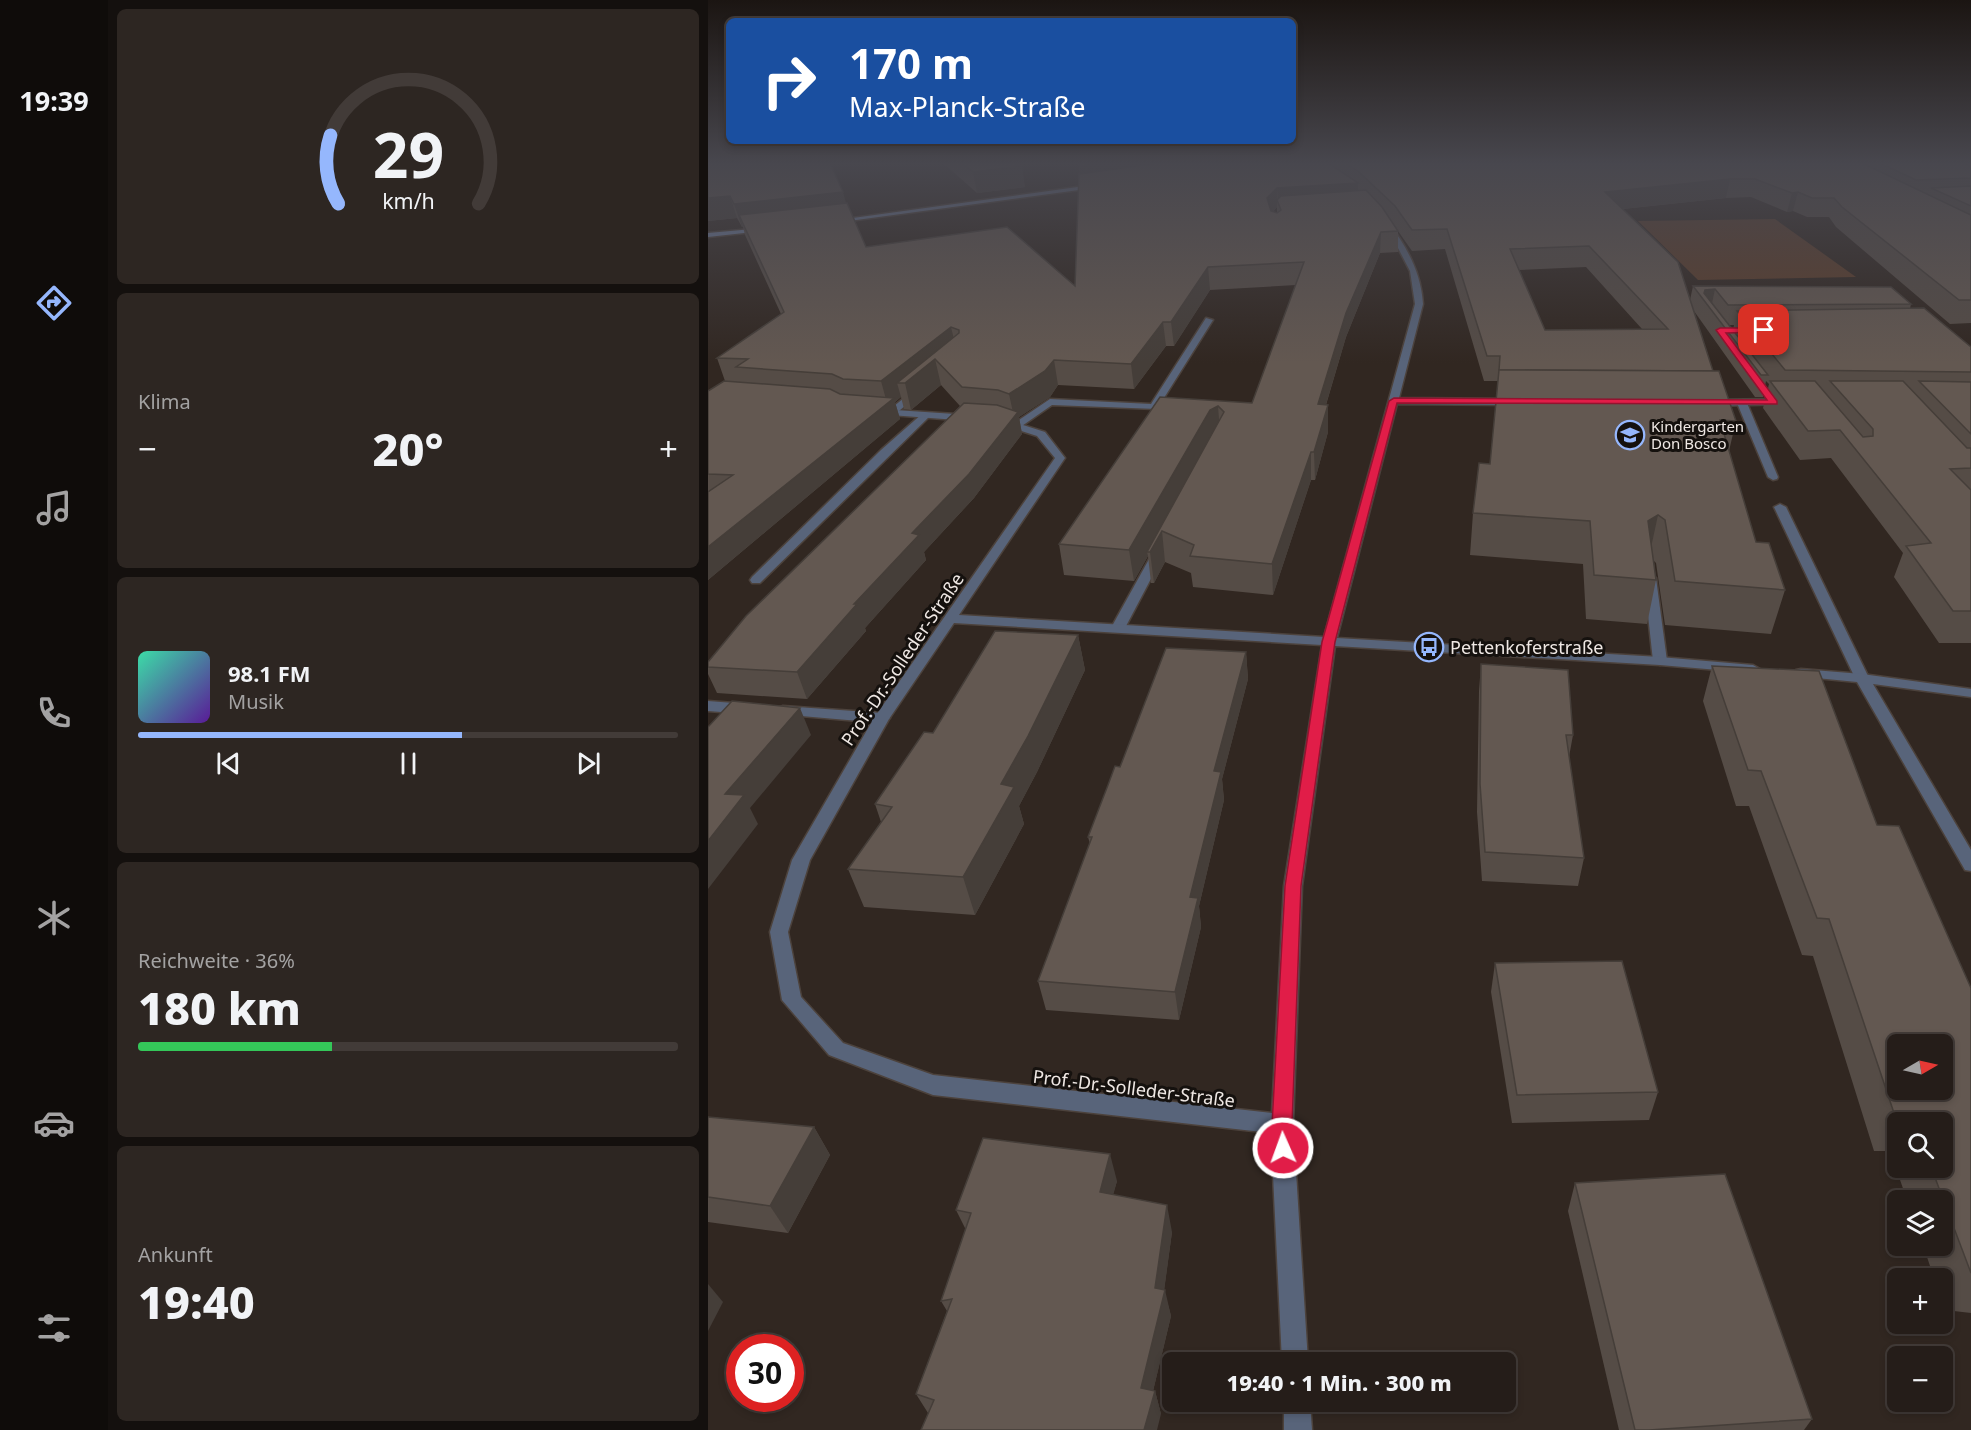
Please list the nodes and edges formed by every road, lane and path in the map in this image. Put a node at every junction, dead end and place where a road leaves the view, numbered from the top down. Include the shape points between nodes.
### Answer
1 (755, 230) edge
2 (1390, 230) edge
3 (708, 235) edge
4 (1209, 320) dead end
5 (925, 385) edge
6 (1767, 393) edge
7 (1394, 401) junction
8 (1523, 402) edge
9 (1696, 402) edge
10 (1774, 402) junction
11 (1798, 402) edge
12 (1742, 403) junction
13 (869, 412) edge
14 (891, 413) junction
15 (926, 415) junction
16 (1015, 426) junction
17 (1773, 477) dead end
18 (1780, 507) dead end
19 (1163, 544) edge
20 (1648, 563) edge
21 (756, 580) dead end
22 (952, 619) junction
23 (1118, 628) junction
24 (1329, 642) junction
25 (1660, 661) junction
26 (1768, 670) edge
27 (1792, 672) edge
28 (1862, 678) junction
29 (1971, 693) edge
30 (708, 706) edge
31 (882, 718) junction
32 (1971, 865) edge
33 (1282, 1125) junction
34 (1294, 1352) edge
35 (1297, 1412) edge
36 (1298, 1430) edge

1 - 3 main road
2 - 7 street via 1414,269 1419,288 1419,304
4 - 16 street via 1154,407 1050,402
5 - 14 street
6 - 10 street
7 - 8 street
7 - 24 street
9 - 12 street
10 - 11 street
10 - 12 street
12 - 17 street
13 - 14 street, Prof.-Dr.-Solleder-Straße
14 - 15 street, Prof.-Dr.-Solleder-Straße
15 - 16 street, Prof.-Dr.-Solleder-Straße
15 - 21 street
16 - 22 street, Prof.-Dr.-Solleder-Straße via 1041,434 1060,458
18 - 28 street
19 - 23 street
20 - 25 street
22 - 23 street
22 - 31 street, Prof.-Dr.-Solleder-Straße
23 - 24 street
24 - 25 street
24 - 33 street via 1293,886
25 - 26 street
27 - 28 street
28 - 29 street
28 - 32 street
30 - 31 street
31 - 33 street, Prof.-Dr.-Solleder-Straße via 801,860 779,932 792,1000 836,1049 933,1085
33 - 34 street
35 - 36 street

